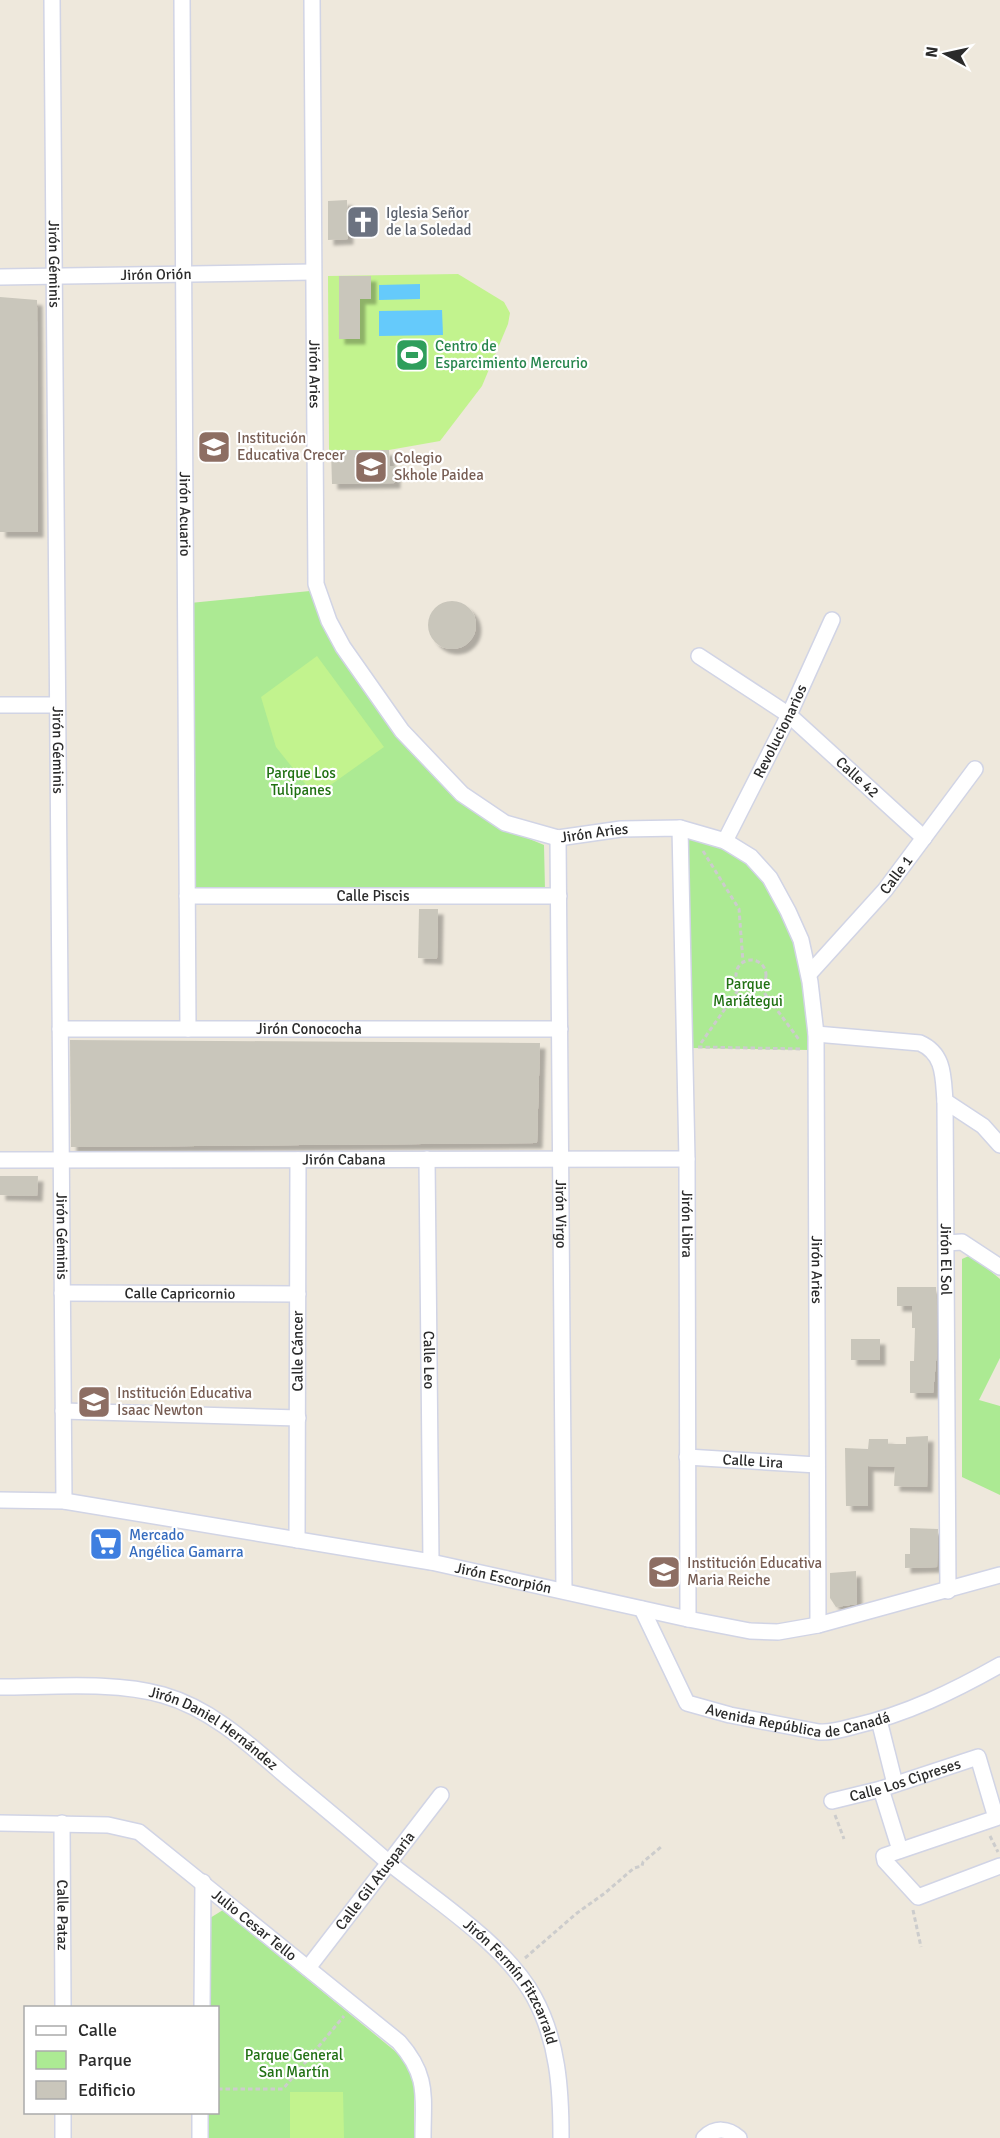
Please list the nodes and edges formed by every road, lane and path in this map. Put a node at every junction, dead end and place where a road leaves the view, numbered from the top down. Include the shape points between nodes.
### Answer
1 (52, 0) edge
2 (182, 0) edge
3 (312, 0) edge
4 (313, 272) junction
5 (183, 274) junction
6 (53, 276) junction
7 (0, 277) edge
8 (831, 620) dead end
9 (699, 656) dead end
10 (0, 705) edge
11 (57, 705) junction
12 (789, 715) junction
13 (975, 769) dead end
14 (680, 828) junction
15 (558, 838) junction
16 (924, 838) junction
17 (725, 840) junction
18 (699, 846) dead end
19 (187, 896) junction
20 (559, 896) junction
21 (743, 962) junction
22 (808, 974) junction
23 (741, 986) junction
24 (760, 987) junction
25 (60, 1029) junction
26 (188, 1029) junction
27 (560, 1029) junction
28 (816, 1034) junction
29 (692, 1046) junction
30 (945, 1101) junction
31 (1000, 1145) edge
32 (561, 1158) junction
33 (61, 1159) junction
34 (427, 1159) junction
35 (687, 1159) junction
36 (0, 1160) edge
37 (298, 1160) junction
38 (946, 1243) junction
39 (1000, 1267) edge
40 (62, 1293) junction
41 (298, 1294) junction
42 (63, 1411) junction
43 (298, 1418) junction
44 (687, 1457) junction
45 (817, 1465) junction
46 (0, 1500) edge
47 (64, 1501) junction
48 (297, 1540) junction
49 (432, 1562) junction
50 (1000, 1575) edge
51 (564, 1591) junction
52 (948, 1591) junction
53 (642, 1609) junction
54 (688, 1619) junction
55 (818, 1625) junction
56 (1000, 1665) edge
57 (0, 1687) edge
58 (879, 1720) junction
59 (888, 1787) junction
60 (441, 1795) dead end
61 (832, 1801) dead end
62 (989, 1820) junction
63 (0, 1823) edge
64 (62, 1823) junction
65 (839, 1824) dead end
66 (844, 1839) dead end
67 (661, 1847) dead end
68 (900, 1850) junction
69 (1000, 1856) edge
70 (390, 1863) junction
71 (1000, 1866) edge
72 (203, 1882) junction
73 (918, 1897) junction
74 (921, 1947) dead end
75 (514, 1967) junction
76 (308, 1968) junction
77 (63, 2006) edge
78 (202, 2006) edge
79 (353, 2022) dead end
80 (219, 2089) edge
81 (63, 2114) edge
82 (201, 2114) edge
83 (63, 2138) edge
84 (200, 2138) edge
85 (423, 2138) edge
86 (561, 2138) edge
87 (704, 2138) edge
88 (739, 2138) edge

1 - 6 street, Jirón Géminis
2 - 5 street, Jirón Acuario
3 - 4 street, Jirón Aries
4 - 5 street, Jirón Orión
4 - 15 street, Jirón Aries via 316,584 329,621 402,731 462,794 505,824
5 - 6 street, Jirón Orión
5 - 19 street, Jirón Acuario
6 - 7 street, Jirón Orión
6 - 11 street, Jirón Géminis
8 - 12 street, Revolucionarios
9 - 12 street, Calle 42
10 - 11 street
11 - 25 street, Jirón Géminis
12 - 16 street, Calle 42
12 - 17 street, Revolucionarios
13 - 16 street, Calle 1
14 - 15 street, Jirón Aries via 621,829
14 - 17 street, Jirón Aries
14 - 29 street, Jirón Libra
15 - 20 street, Jirón Virgo
16 - 22 street, Calle 1 via 876,901
17 - 22 street, Jirón Aries via 751,857 770,878 798,932
18 - 21 path via 739,909
19 - 20 street, Calle Piscis
19 - 26 street, Jirón Acuario
20 - 27 street, Jirón Virgo
21 - 23 path via 737,974
21 - 24 path via 755,960 764,966 766,978
22 - 28 street, Jirón Aries
23 - 24 path via 750,990
23 - 29 path
24 - 29 path via 806,1049
25 - 26 street, Jirón Conococha
25 - 33 street, Jirón Géminis
26 - 27 street, Jirón Conococha
27 - 32 street, Jirón Virgo
28 - 30 street, Jirón El Sol via 925,1045 942,1066
28 - 45 street, Jirón Aries
29 - 35 street, Jirón Libra
30 - 31 street via 983,1126
30 - 38 street, Jirón El Sol
32 - 34 street, Jirón Cabana
32 - 35 street, Jirón Cabana
32 - 51 street, Jirón Virgo
33 - 36 street, Jirón Cabana
33 - 37 street, Jirón Cabana
33 - 40 street, Jirón Géminis
34 - 37 street, Jirón Cabana
34 - 49 street, Calle Leo
35 - 44 street, Jirón Libra
37 - 41 street, Calle Cáncer
38 - 39 street via 962,1242
38 - 52 street, Jirón El Sol
40 - 41 street, Calle Capricornio
40 - 42 street, Jirón Géminis
41 - 43 street, Calle Cáncer
42 - 43 street
42 - 47 street, Jirón Géminis
43 - 48 street, Calle Cáncer
44 - 45 street, Calle Lira
44 - 54 street, Jirón Libra
45 - 55 street, Jirón Aries
46 - 47 street, Jirón Escorpión
47 - 48 street, Jirón Escorpión
48 - 49 street, Jirón Escorpión
49 - 51 street, Jirón Escorpión
50 - 52 street, Jirón Escorpión
51 - 53 street, Jirón Escorpión
52 - 55 street, Jirón Escorpión
53 - 54 street, Jirón Escorpión
53 - 58 street, Avenida República de Canadá via 684,1700 691,1704 819,1732
54 - 55 street, Jirón Escorpión via 750,1631 778,1632
56 - 58 street, Avenida República de Canadá via 956,1690
57 - 70 street, Jirón Daniel Hernández via 134,1690 163,1695 191,1707 235,1732
58 - 59 street
59 - 61 street, Calle Los Cipreses
59 - 62 street, Calle Los Cipreses via 978,1757
59 - 68 street
60 - 70 street, Calle Gil Atusparia
62 - 68 street
62 - 69 path
63 - 64 street, Julio Cesar Tello
64 - 72 street, Julio Cesar Tello via 108,1825 140,1832
64 - 77 street, Calle Pataz
65 - 66 path
67 - 75 path
68 - 73 street via 884,1856 885,1861
70 - 75 street, Jirón Fermín Fitzcarrald via 489,1942
70 - 76 street, Calle Gil Atusparia
71 - 73 street
72 - 76 street, Julio Cesar Tello
72 - 78 street
73 - 74 path via 912,1911
75 - 86 street, Jirón Fermín Fitzcarrald via 537,2004 555,2051
76 - 85 street, Julio Cesar Tello via 413,2057 423,2093
79 - 80 path via 345,2015 283,2089
81 - 83 street
82 - 84 street
87 - 88 street via 723,2130

